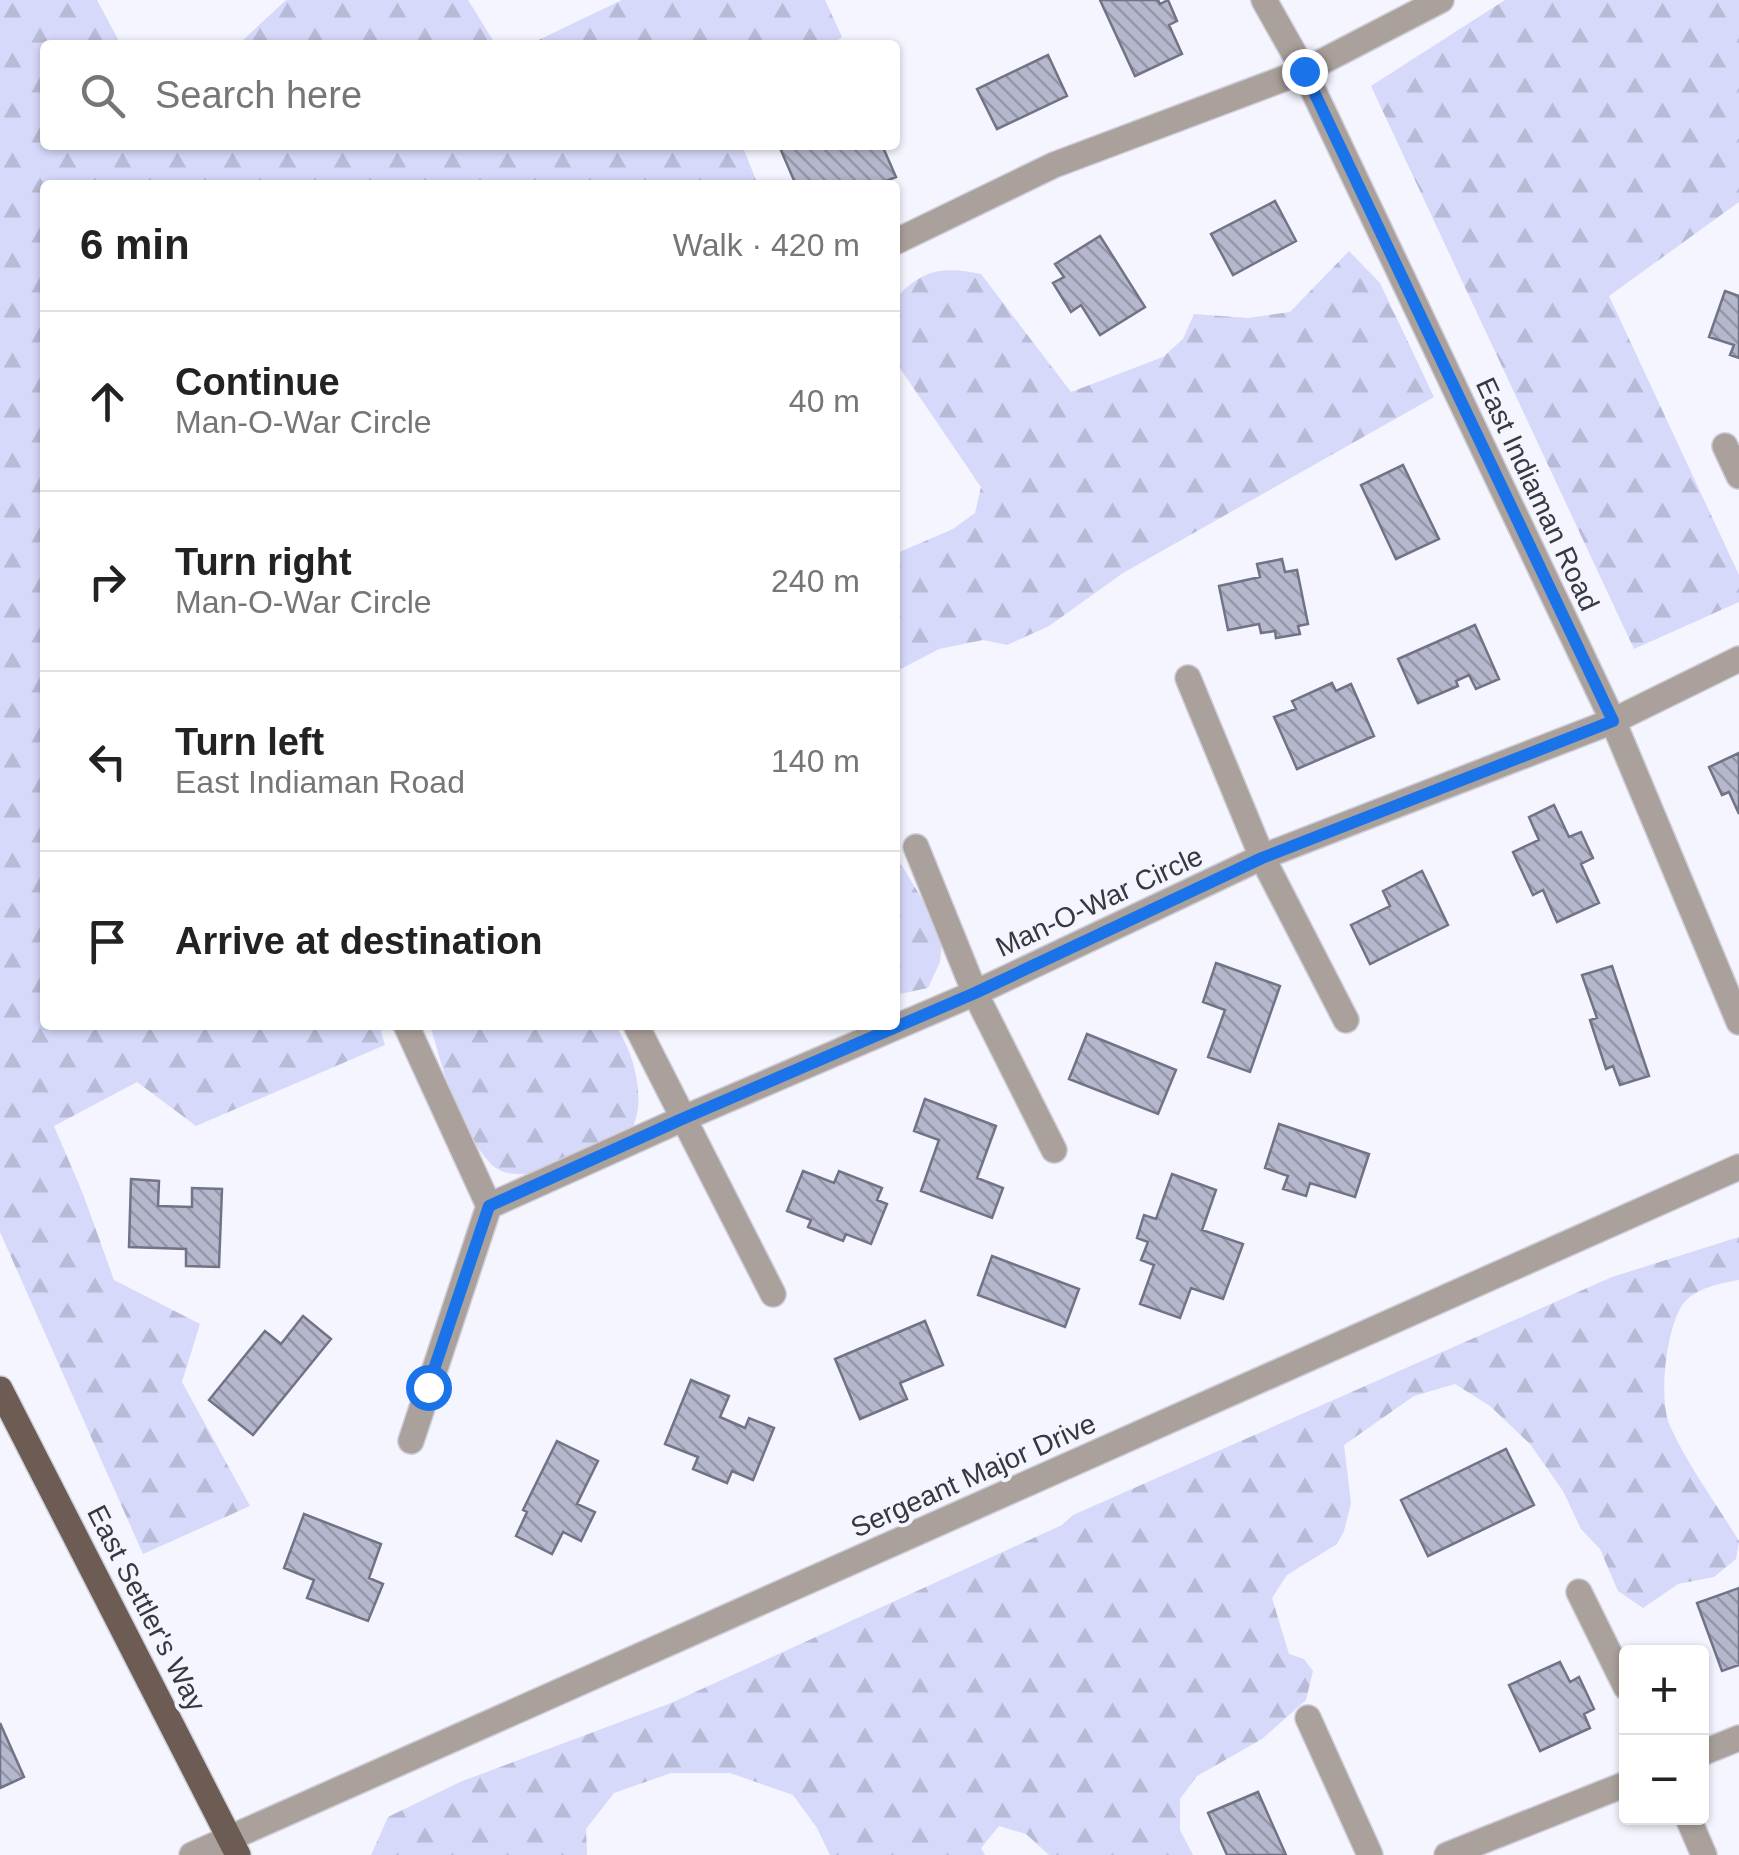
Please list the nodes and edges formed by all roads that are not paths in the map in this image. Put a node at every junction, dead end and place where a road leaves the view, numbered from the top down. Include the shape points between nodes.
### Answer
1 (1264, 0) edge
2 (1441, 0) edge
3 (1304, 71) junction
4 (900, 240) edge
5 (1725, 446) dead end
6 (1739, 476) edge
7 (1739, 659) edge
8 (1188, 678) dead end
9 (1613, 721) junction
10 (916, 848) dead end
11 (1262, 858) junction
12 (975, 993) junction
13 (1346, 1020) dead end
14 (1739, 1022) edge
15 (900, 1025) edge
16 (408, 1030) edge
17 (638, 1030) edge
18 (889, 1030) edge
19 (682, 1119) junction
20 (1054, 1150) dead end
21 (1739, 1167) edge
22 (489, 1206) junction
23 (773, 1294) dead end
24 (0, 1389) edge
25 (410, 1440) dead end
26 (1580, 1592) dead end
27 (1619, 1673) edge
28 (1308, 1718) dead end
29 (1739, 1738) edge
30 (1709, 1750) edge
31 (1619, 1787) edge
32 (1691, 1825) edge
33 (235, 1846) edge
34 (192, 1855) edge
35 (1370, 1855) edge
36 (1447, 1855) edge
37 (1704, 1855) edge

1 - 3 street, East Indiaman Road
2 - 3 street
3 - 4 street via 1054,165
3 - 9 street, East Indiaman Road
5 - 6 street
7 - 9 street, Man-O-War Circle
8 - 11 street
9 - 11 street, Man-O-War Circle
9 - 14 street, East Indiaman Road
10 - 12 street
11 - 12 street, Man-O-War Circle
11 - 13 street
12 - 15 street, Man-O-War Circle
12 - 20 street
16 - 22 street
17 - 19 street
18 - 19 street, Man-O-War Circle
19 - 22 street, Man-O-War Circle
19 - 23 street
21 - 33 street, Sergeant Major Drive
22 - 25 street
24 - 33 main road, East Settler's Way
26 - 27 street
28 - 35 street
29 - 30 street
31 - 36 street
32 - 37 street
33 - 34 street, Sergeant Major Drive

